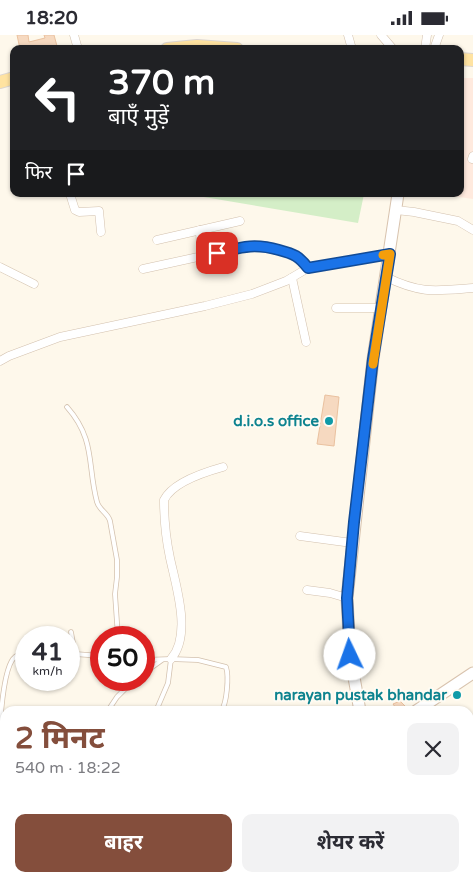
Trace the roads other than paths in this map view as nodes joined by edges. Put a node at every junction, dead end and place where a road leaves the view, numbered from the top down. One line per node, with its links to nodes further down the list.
1 (381, 35): 2 (street)
2 (389, 45)
3 (71, 197): 9 (street)
4 (398, 197): 5 (main road)
5 (396, 210): 8 (street); 11 (main road)
6 (240, 221): 7 (street)
7 (200, 230): 10 (street); 12 (street)
8 (473, 230)
9 (101, 232)
10 (157, 240)
11 (390, 254): 14 (street); 16 (main road)
12 (201, 256): 14 (street); 15 (street)
13 (0, 267): 18 (street)
14 (308, 268): 17 (street)
15 (143, 269)
16 (386, 277): 19 (street); 21 (main road)
17 (292, 278): 22 (street); 23 (street)
18 (34, 284)
19 (473, 288)
20 (336, 308): 21 (street)
21 (381, 308): 27 (main road)
22 (306, 343)
23 (0, 361)
24 (68, 407): 30 (lane)
25 (223, 467): 32 (street)
26 (300, 536): 27 (street)
27 (352, 543): 29 (main road)
28 (307, 590): 29 (street)
29 (347, 598): 42 (main road)
30 (117, 626)
31 (15, 657): 38 (lane)
32 (171, 659): 34 (lane); 40 (lane); 41 (lane)
33 (155, 660): 34 (lane)
34 (162, 660): 35 (lane)
35 (155, 665)
36 (473, 673): 43 (main road)
37 (123, 691): 39 (lane)
38 (2, 706)
39 (112, 706)
40 (158, 706)
41 (224, 706)
42 (359, 706)
43 (424, 706)

